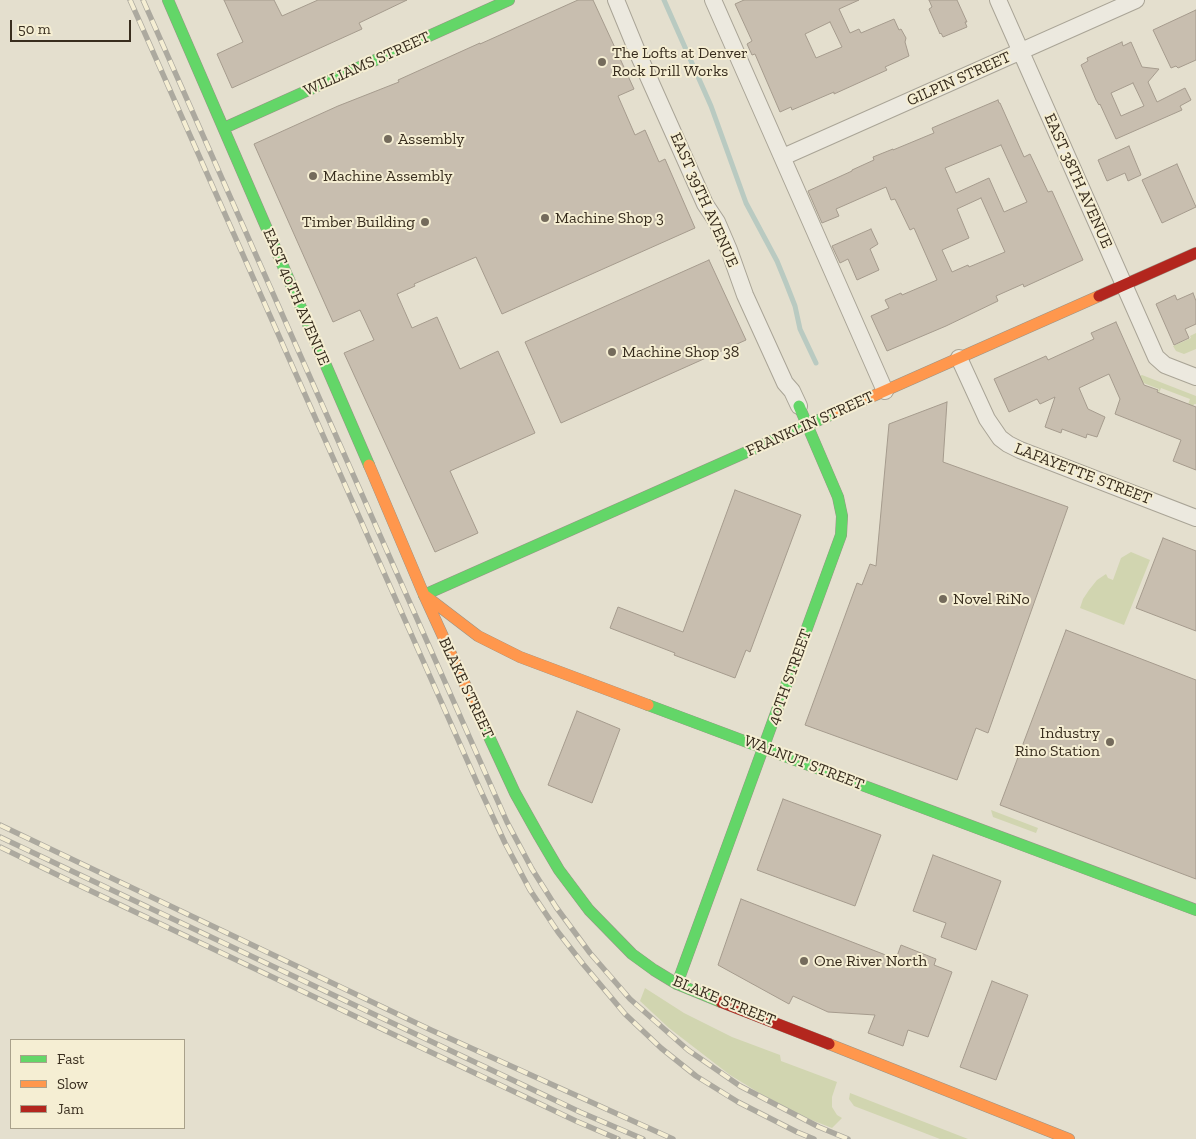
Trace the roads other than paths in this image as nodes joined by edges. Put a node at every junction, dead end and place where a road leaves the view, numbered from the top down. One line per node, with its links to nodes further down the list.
1 (168, 0): 8 (street, EAST 40TH AVENUE)
2 (510, 0): 8 (street, WILLIAMS STREET)
3 (616, 0): 15 (street, EAST 39TH AVENUE)
4 (713, 0): 9 (street)
5 (998, 0): 7 (street, EAST 38TH AVENUE)
6 (1136, 0): 7 (street, GILPIN STREET)
7 (1021, 51): 9 (street, GILPIN STREET); 11 (street, EAST 38TH AVENUE)
8 (224, 128): 18 (street, EAST 40TH AVENUE)
9 (783, 158): 14 (street)
10 (1196, 253): 11 (street, FRANKLIN STREET)
11 (1124, 285): 12 (street, FRANKLIN STREET); 13 (street, EAST 38TH AVENUE)
12 (959, 358): 14 (street, FRANKLIN STREET); 17 (street, LAFAYETTE STREET)
13 (1196, 377)
14 (885, 391): 16 (street, FRANKLIN STREET)
15 (798, 406): 16 (street, EAST 39TH AVENUE)
16 (807, 426): 18 (street, FRANKLIN STREET); 19 (street, 40TH STREET)
17 (1196, 518)
18 (424, 595): 19 (street, WALNUT STREET); 21 (street, BLAKE STREET)
19 (764, 748): 20 (street, WALNUT STREET); 21 (street, 40TH STREET)
20 (1196, 910)
21 (677, 984): 22 (street, BLAKE STREET)
22 (1069, 1139)

